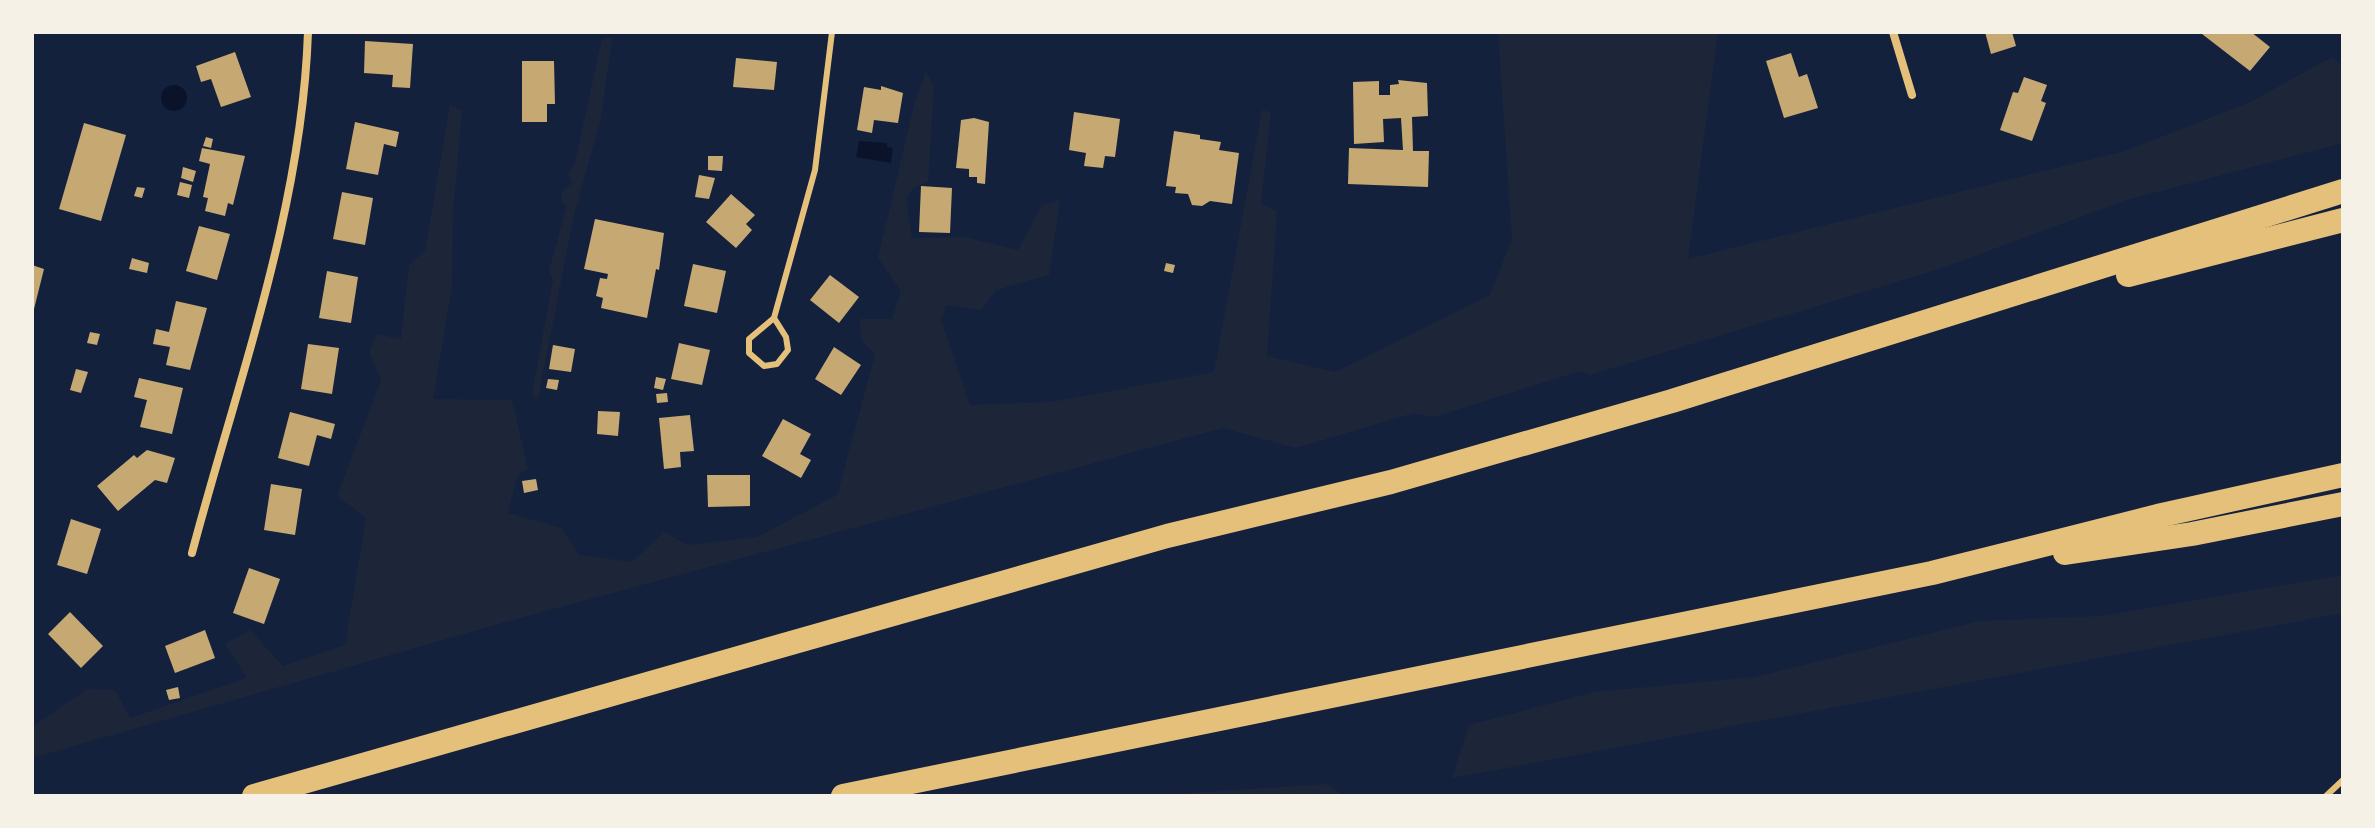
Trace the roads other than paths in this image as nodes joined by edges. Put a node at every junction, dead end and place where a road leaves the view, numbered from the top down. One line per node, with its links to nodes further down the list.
1 (308, 32): 11 (street)
2 (832, 32): 7 (lane)
3 (1893, 32): 4 (street)
4 (1912, 95)
5 (2343, 191): 8 (highway)
6 (2343, 220): 8 (highway)
7 (774, 318): 7 (lane)
8 (1882, 337): 14 (highway)
9 (2343, 475): 12 (highway)
10 (2343, 504): 12 (highway)
11 (192, 553)
12 (1932, 573): 15 (highway)
13 (2343, 780): 16 (lane)
14 (254, 796)
15 (843, 796)
16 (2326, 796)

